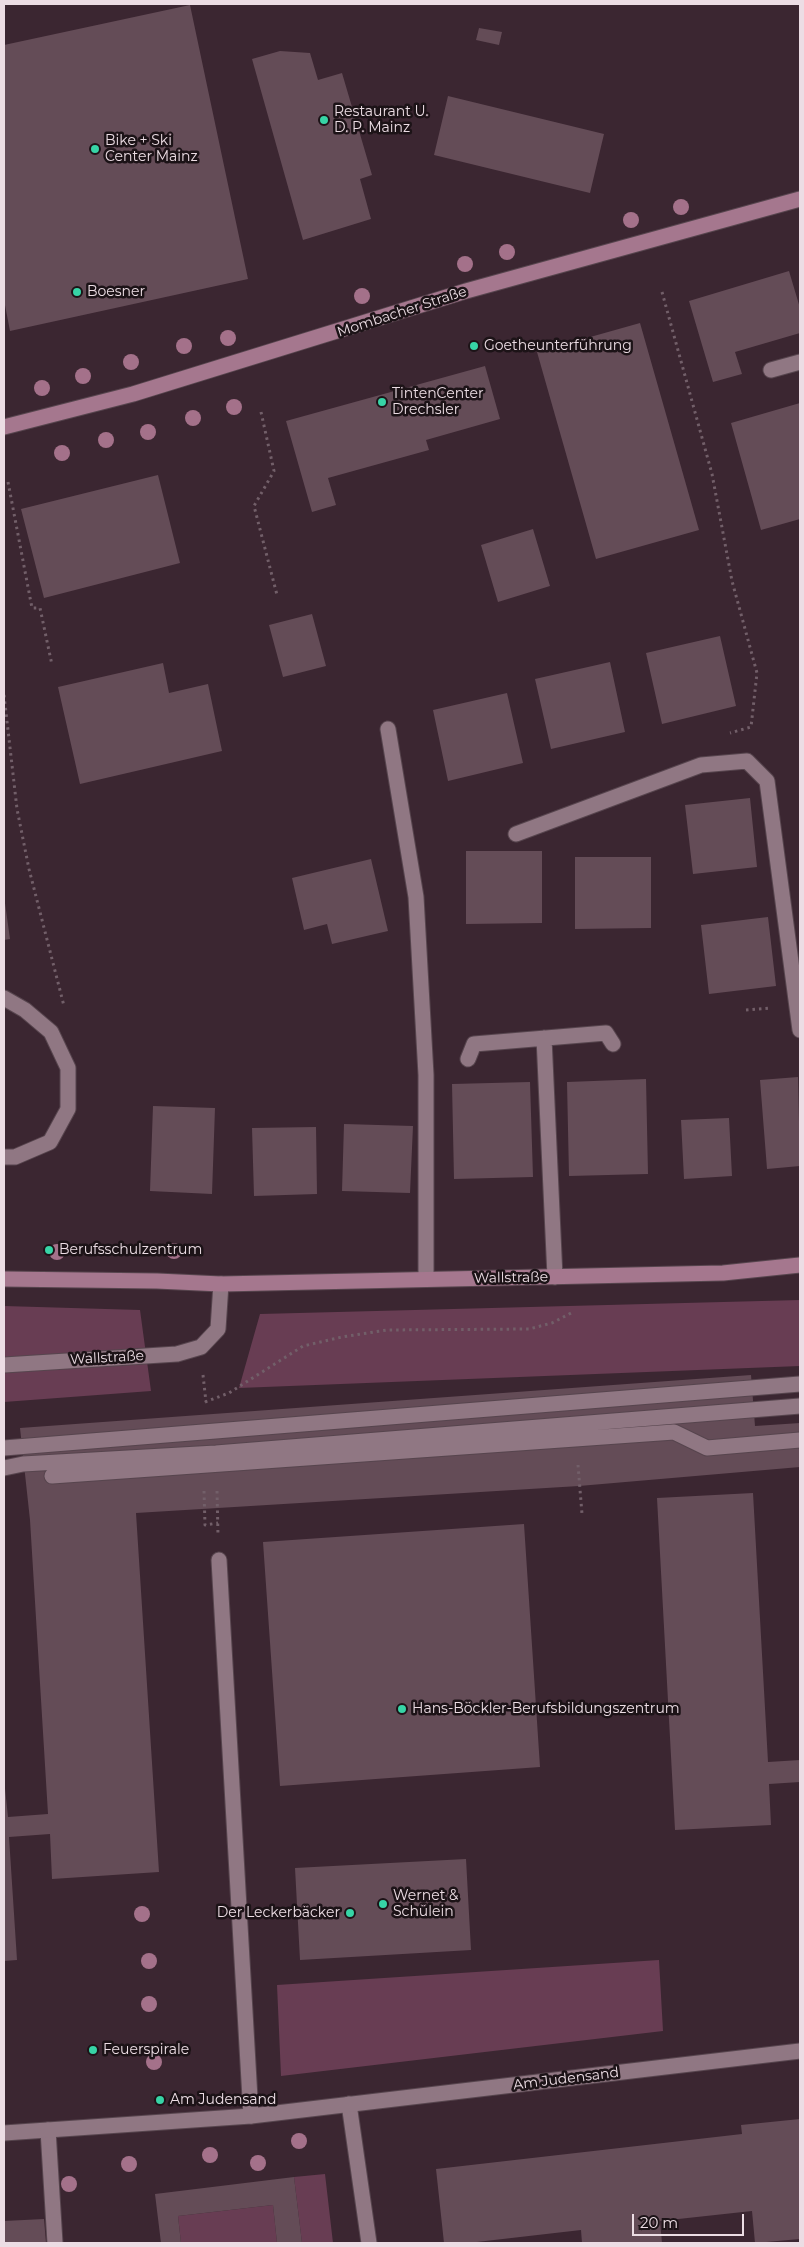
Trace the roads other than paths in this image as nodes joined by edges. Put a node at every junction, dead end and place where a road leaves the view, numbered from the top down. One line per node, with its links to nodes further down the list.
1 (800, 199): 4 (main road, Mombacher Straße)
2 (800, 362): 3 (street)
3 (771, 370)
4 (4, 426)
5 (388, 729): 16 (street)
6 (516, 834): 8 (street)
7 (4, 998): 12 (street)
8 (800, 1030)
9 (544, 1038): 10 (street); 11 (street); 14 (street)
10 (613, 1044)
11 (468, 1059)
12 (4, 1157)
13 (800, 1265): 14 (main road, Wallstraße)
14 (555, 1277): 16 (main road, Wallstraße)
15 (4, 1279): 17 (main road, Wallstraße)
16 (426, 1279): 17 (main road, Wallstraße)
17 (221, 1284): 18 (street, Wallstraße)
18 (4, 1365)
19 (800, 1384): 22 (street)
20 (800, 1406): 23 (street)
21 (800, 1440): 24 (street)
22 (4, 1448)
23 (4, 1468)
24 (52, 1476)
25 (219, 1560): 28 (street)
26 (800, 2051): 27 (street, Am Judensand)
27 (349, 2104): 28 (street, Am Judensand); 32 (street)
28 (251, 2116): 29 (street, Am Judensand)
29 (48, 2130): 30 (street, Am Judensand); 31 (street)
30 (4, 2133)
31 (55, 2243)
32 (370, 2243)

